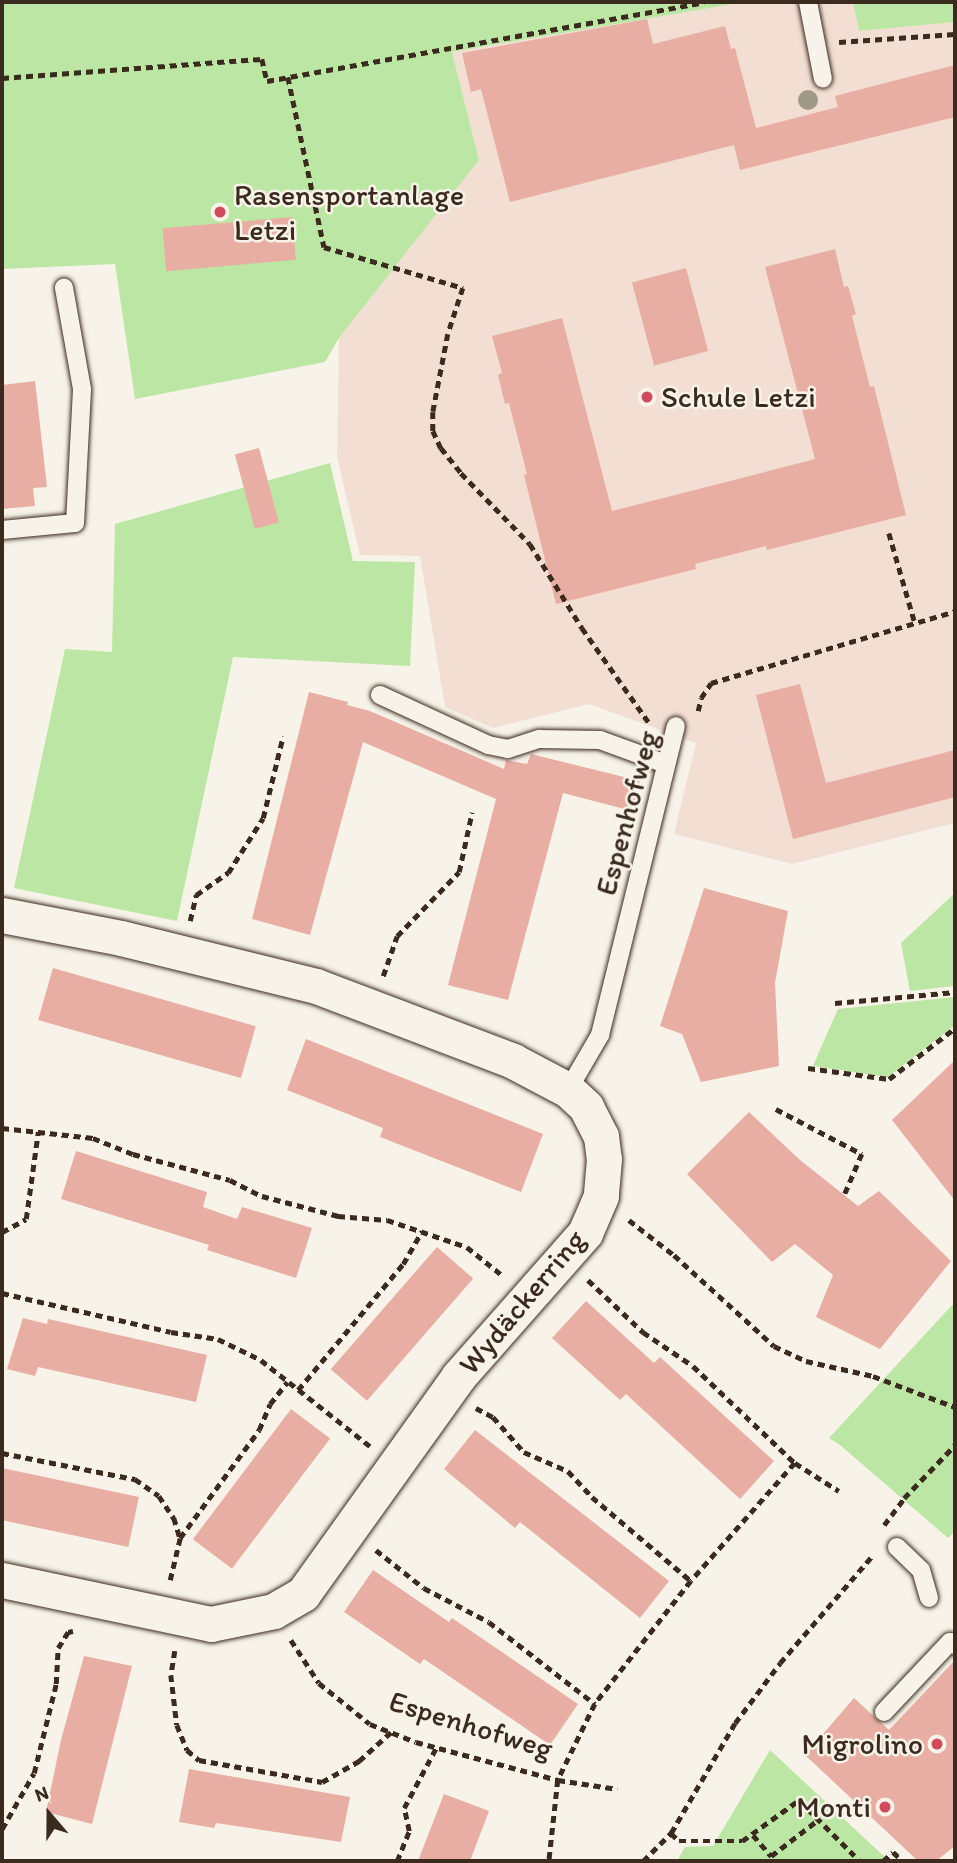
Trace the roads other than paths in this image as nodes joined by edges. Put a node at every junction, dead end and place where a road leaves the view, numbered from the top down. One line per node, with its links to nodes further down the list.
1 (808, 2): 2 (lane)
2 (822, 79)
3 (64, 288): 4 (lane)
4 (2, 530)
5 (380, 695): 7 (lane)
6 (673, 734): 7 (lane, Espenhofweg)
7 (666, 764): 9 (lane, Espenhofweg)
8 (2, 915): 9 (street, Wydäckerring)
9 (568, 1090): 11 (street, Wydäckerring)
10 (897, 1547): 12 (lane)
11 (2, 1580)
12 (929, 1598)
13 (955, 1645): 14 (lane)
14 (884, 1712)

